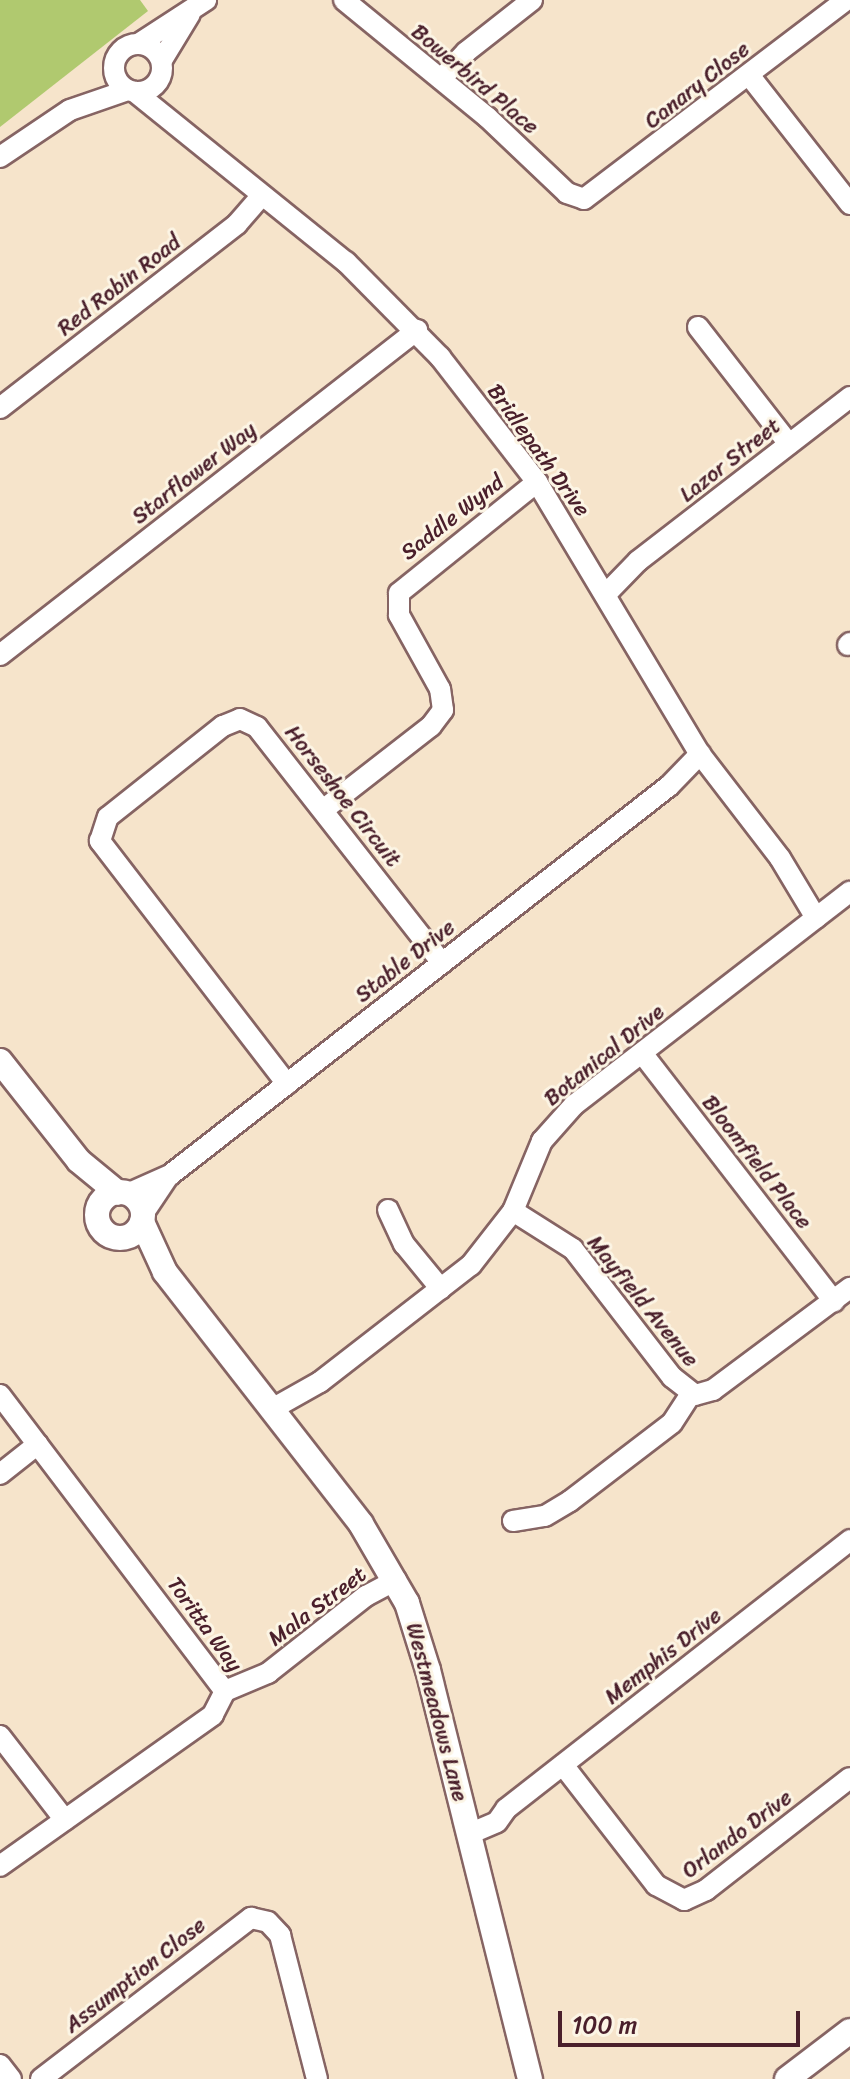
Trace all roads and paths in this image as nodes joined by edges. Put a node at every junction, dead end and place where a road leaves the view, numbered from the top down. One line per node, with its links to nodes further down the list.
1 (344, 0): 9 (street, Bowerbird Place)
2 (532, 0): 9 (street)
3 (846, 0): 8 (street, Canary Close)
4 (199, 5): 5 (street); 6 (street)
5 (140, 43): 6 (street); 7 (street)
6 (162, 65): 10 (street); 12 (street, Bridlepath Drive)
7 (114, 69): 10 (street); 11 (street)
8 (749, 75): 15 (street, Canary Close); 16 (street)
9 (441, 79): 15 (street, Bowerbird Place)
10 (132, 91): 11 (street); 12 (street, Bridlepath Drive)
11 (70, 110): 13 (street)
12 (189, 130): 14 (street, Bridlepath Drive)
13 (0, 157)
14 (262, 195): 18 (street, Bridlepath Drive); 20 (street, Red Robin Road)
15 (574, 198)
16 (850, 204)
17 (698, 327): 21 (street)
18 (417, 330): 22 (street, Bridlepath Drive); 24 (street, Starflower Way)
19 (850, 397): 21 (street, Lazor Street)
20 (0, 408)
21 (789, 444): 23 (street, Lazor Street)
22 (537, 482): 23 (street, Bridlepath Drive); 26 (street, Saddle Wynd)
23 (602, 588): 25 (street, Bridlepath Drive)
24 (0, 655)
25 (704, 760): 28 (street, Bridlepath Drive); 29 (street, Stable Drive)
26 (323, 810): 29 (street, Horseshoe Circuit); 32 (street, Horseshoe Circuit)
27 (850, 892): 28 (street, Botanical Drive)
28 (824, 913): 30 (street, Botanical Drive)
29 (442, 963): 32 (street, Stable Drive)
30 (642, 1053): 36 (street, Botanical Drive); 41 (street, Bloomfield Place)
31 (0, 1061): 34 (street)
32 (287, 1084): 33 (street, Stable Drive)
33 (170, 1175): 34 (street, Stable Drive); 37 (street, Stable Drive)
34 (114, 1198): 37 (street); 38 (street)
35 (388, 1210): 40 (street)
36 (513, 1211): 40 (street, Botanical Drive); 42 (street, Mayfield Avenue)
37 (142, 1218): 38 (street); 39 (street, Westmeadows Lane)
38 (120, 1238): 39 (street, Westmeadows Lane)
39 (165, 1272): 44 (street, Westmeadows Lane)
40 (441, 1289): 44 (street, Botanical Drive)
41 (842, 1294): 42 (street, Mayfield Avenue)
42 (691, 1394): 47 (street)
43 (0, 1395): 45 (street, Toritta Way)
44 (277, 1415): 49 (street, Westmeadows Lane)
45 (38, 1444): 46 (street); 50 (street, Toritta Way)
46 (0, 1474)
47 (513, 1521)
48 (850, 1540): 52 (street, Memphis Drive)
49 (396, 1580): 50 (street, Mala Street); 55 (street, Westmeadows Lane)
50 (225, 1691): 54 (street, Toritta Way)
51 (0, 1736): 54 (street)
52 (563, 1765): 53 (street, Orlando Drive); 55 (street, Memphis Drive)
53 (850, 1778)
54 (65, 1820): 56 (street, Toritta Way)
55 (467, 1826): 62 (street, Westmeadows Lane)
56 (0, 1866)
57 (850, 2031): 63 (street)
58 (0, 2065): 59 (street)
59 (11, 2079)
60 (41, 2079): 61 (street, Assumption Close)
61 (317, 2079)
62 (530, 2079)
63 (787, 2079)

